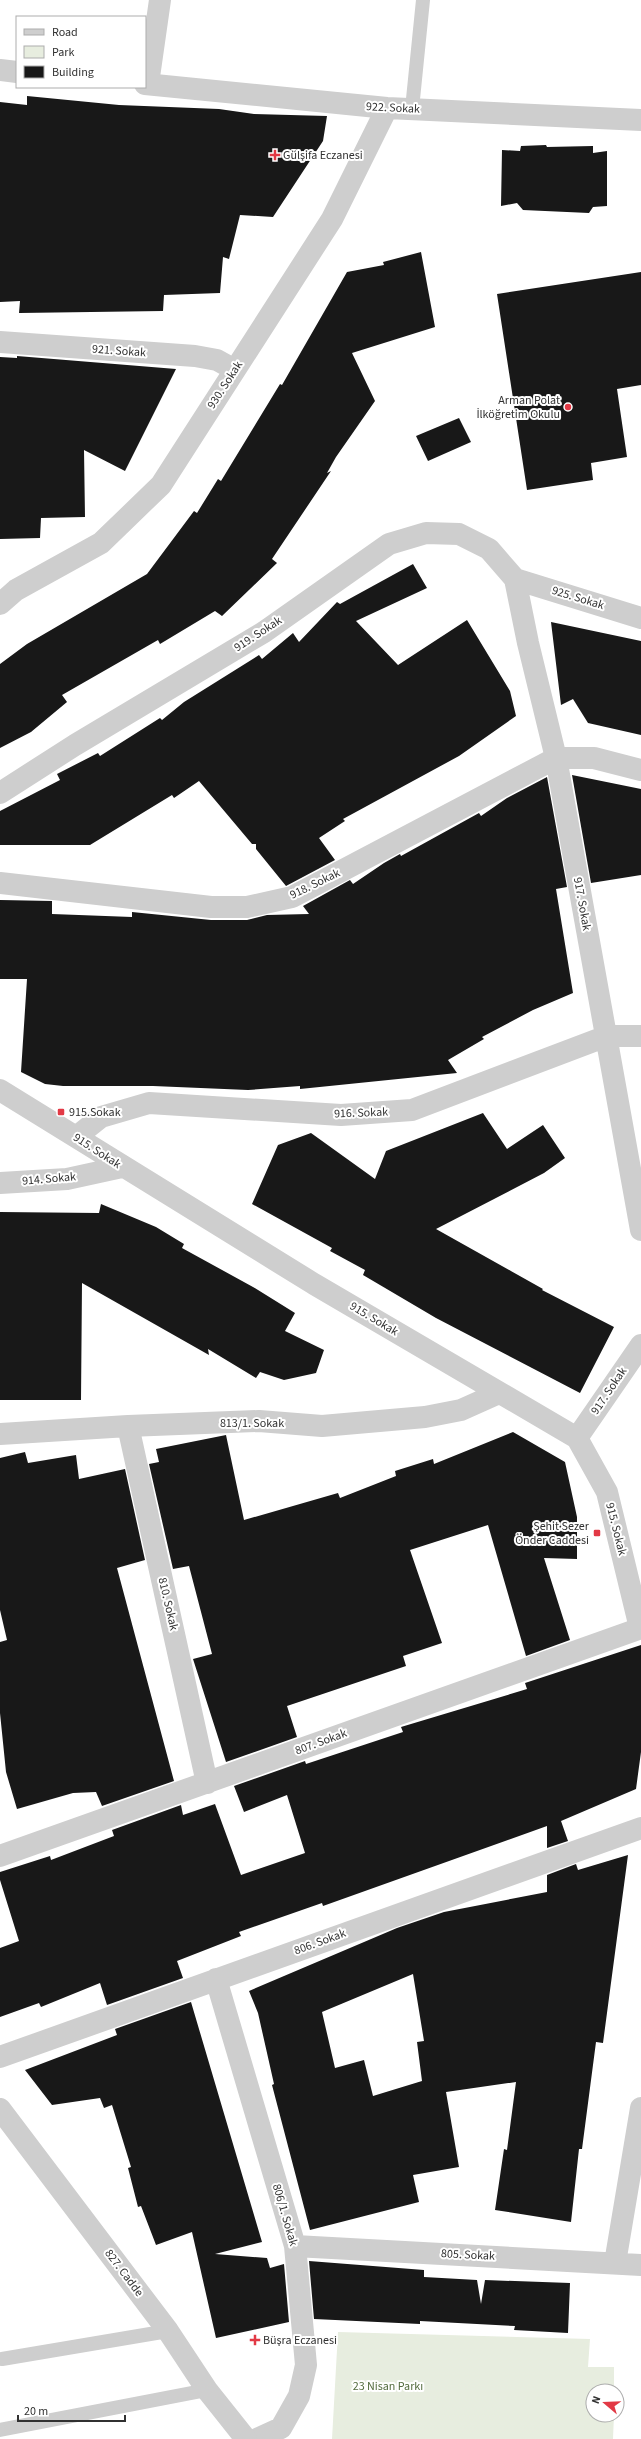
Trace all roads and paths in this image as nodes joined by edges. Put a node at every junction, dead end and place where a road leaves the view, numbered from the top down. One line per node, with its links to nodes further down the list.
1 (160, 0): 5 (street)
2 (423, 0): 7 (lane)
3 (0, 70): 4 (street)
4 (16, 72)
5 (147, 84): 6 (street, 922. Sokak)
6 (387, 108): 7 (street, 922. Sokak); 10 (street, 930. Sokak)
7 (412, 109): 8 (street, 922. Sokak)
8 (641, 120)
9 (0, 342): 10 (street, 921. Sokak)
10 (235, 370): 12 (street, 930. Sokak)
11 (515, 579): 13 (street, 925. Sokak); 14 (street, 917. Sokak); 16 (street, 919. Sokak)
12 (5, 594)
13 (641, 618)
14 (556, 758): 15 (street); 17 (street, 918. Sokak); 18 (street, 917. Sokak)
15 (641, 770)
16 (0, 793)
17 (0, 883)
18 (607, 1036): 19 (street, 916. Sokak); 21 (street, 916. Sokak); 24 (street, 917. Sokak)
19 (641, 1036)
20 (0, 1090): 21 (street, 915. Sokak)
21 (76, 1137): 22 (street, 915. Sokak)
22 (122, 1167): 23 (street, 914. Sokak); 26 (street, 915. Sokak)
23 (0, 1183)
24 (641, 1230)
25 (641, 1345): 29 (street, 917. Sokak)
26 (499, 1393): 27 (street, 813/1. Sokak); 29 (street, 915. Sokak)
27 (128, 1426): 28 (street, 813/1. Sokak); 31 (street, 810. Sokak)
28 (0, 1434)
29 (578, 1438): 30 (street, 915. Sokak)
30 (641, 1628): 31 (street, 807. Sokak)
31 (208, 1783): 33 (street, 807. Sokak)
32 (641, 1828): 34 (street, 806. Sokak)
33 (0, 1855)
34 (216, 1979): 35 (street, 806. Sokak); 38 (street, 806/1. Sokak)
35 (0, 2058)
36 (641, 2108): 39 (street)
37 (0, 2109): 41 (street, 827. Cadde)
38 (295, 2246): 39 (street, 805. Sokak); 46 (street, 806/1. Sokak)
39 (615, 2263): 40 (street, 805. Sokak)
40 (641, 2266)
41 (168, 2331): 42 (lane); 43 (street, 827. Cadde)
42 (2, 2359)
43 (207, 2390): 44 (lane); 45 (street, 827. Cadde)
44 (0, 2430)
45 (246, 2439)
46 (257, 2439)

